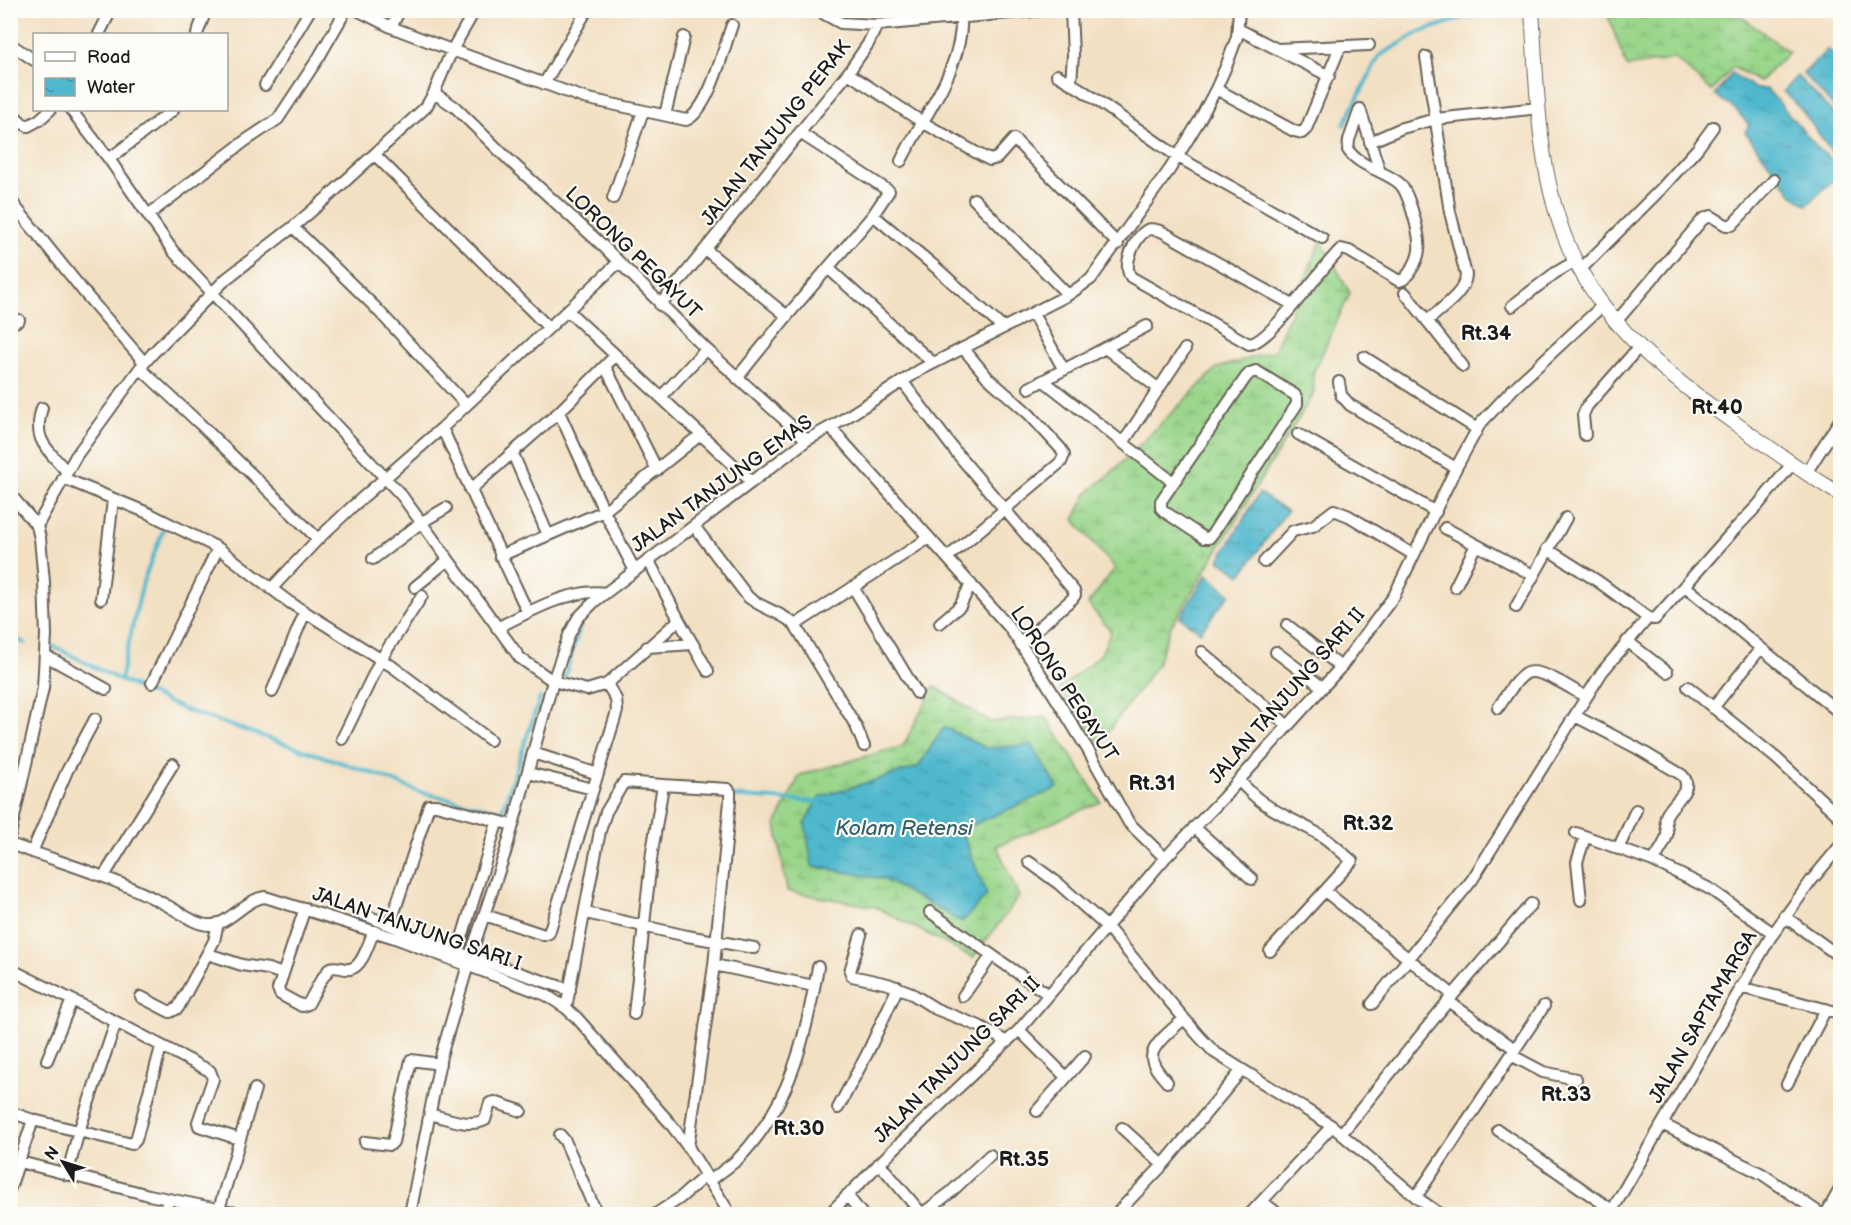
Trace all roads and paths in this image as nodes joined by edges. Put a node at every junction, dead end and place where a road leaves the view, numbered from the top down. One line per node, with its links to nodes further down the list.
1 (14, 10): 17 (street)
2 (111, 10): 22 (street)
3 (206, 10): 23 (street)
4 (310, 10): 37 (street)
5 (346, 10): 61 (street)
6 (357, 10): 16 (street)
7 (400, 10): 20 (street)
8 (475, 10): 29 (street)
9 (587, 10): 36 (street)
10 (817, 10): 19 (street)
11 (1045, 10): 15 (street)
12 (1071, 10): 35 (street)
13 (1239, 10): 21 (street, JALAN TANJUNG EMAS)
14 (1532, 13): 40 (street)
15 (962, 14): 19 (street); 48 (street)
16 (378, 15): 20 (street)
17 (10, 16)
18 (732, 25): 46 (street)
19 (878, 26): 32 (street, JALAN TANJUNG PERAK)
20 (391, 27): 29 (street)
21 (1238, 29): 28 (street); 38 (street, JALAN TANJUNG EMAS)
22 (100, 33)
23 (197, 33)
24 (684, 37): 46 (street)
25 (10, 44): 31 (street)
26 (1369, 45): 27 (street)
27 (1340, 47): 28 (street); 34 (street)
28 (1274, 49): 34 (street)
29 (452, 50): 36 (street); 39 (street)
30 (1426, 57): 47 (street)
31 (33, 59)
32 (848, 73): 48 (street); 50 (street, JALAN TANJUNG PERAK)
33 (1057, 75): 35 (street)
34 (1329, 76): 38 (street)
35 (1071, 83): 53 (street)
36 (544, 84): 45 (street)
37 (265, 85)
38 (1216, 89): 53 (street, JALAN TANJUNG EMAS)
39 (434, 93): 52 (street); 67 (street, LORONG PEGAYUT)
40 (1539, 108): 47 (street); 68 (street)
41 (10, 111): 42 (street)
42 (49, 111)
43 (72, 111): 54 (street)
44 (172, 111): 54 (street)
45 (643, 111): 46 (street); 58 (street)
46 (665, 115)
47 (1436, 119): 51 (street); 80 (street)
48 (921, 122): 55 (street); 65 (street)
49 (1713, 127): 68 (street)
50 (800, 133): 62 (street); 66 (street, JALAN TANJUNG PERAK)
51 (1370, 142): 56 (street); 56 (street)
52 (375, 155): 63 (street); 83 (street)
53 (1178, 157): 64 (street); 65 (street, JALAN TANJUNG EMAS)
54 (109, 159): 61 (street)
55 (901, 161)
56 (1380, 172): 74 (street)
57 (1774, 180): 81 (street)
58 (613, 198)
59 (974, 199): 72 (street)
60 (10, 200): 93 (street)
61 (148, 214): 70 (street)
62 (873, 215): 69 (street); 84 (street)
63 (293, 227): 70 (street); 104 (street)
64 (1322, 238)
65 (1118, 244): 72 (street, JALAN TANJUNG EMAS)
66 (706, 250): 73 (street, JALAN TANJUNG PERAK); 79 (street)
67 (618, 263): 73 (street, LORONG PEGAYUT); 77 (street)
68 (1577, 266): 75 (street); 76 (street)
69 (828, 268): 79 (street); 92 (street)
70 (210, 292): 93 (street); 122 (street)
71 (1404, 293): 80 (street)
72 (1068, 296): 78 (street, JALAN TANJUNG EMAS)
73 (660, 305): 88 (street, LORONG PEGAYUT)
74 (1293, 305): 74 (street)
75 (1512, 306)
76 (1602, 306): 81 (street); 110 (street, JALAN TANJUNG SARI II)
77 (567, 310): 83 (street); 90 (street)
78 (1033, 314): 84 (street, JALAN TANJUNG EMAS); 96 (street)
79 (787, 316): 97 (street)
80 (1427, 321): 95 (street)
81 (1616, 323): 85 (street)
82 (1147, 326): 87 (street)
83 (548, 327): 104 (street)
84 (1003, 328): 86 (street, JALAN TANJUNG EMAS)
85 (1639, 347): 113 (street); 117 (street)
86 (963, 348): 92 (street, JALAN TANJUNG EMAS); 130 (street)
87 (1106, 348): 96 (street); 102 (street)
88 (706, 349): 97 (street, LORONG PEGAYUT); 103 (street)
89 (1185, 349): 102 (street)
90 (615, 356): 94 (street); 103 (street)
91 (1364, 357): 110 (street)
92 (933, 363): 98 (street, JALAN TANJUNG EMAS)
93 (142, 365): 121 (street); 141 (street)
94 (605, 366): 106 (street); 119 (street)
95 (1463, 366)
96 (1064, 370): 99 (street)
97 (737, 378): 114 (street, LORONG PEGAYUT)
98 (902, 381): 108 (street, JALAN TANJUNG EMAS); 130 (street)
99 (1044, 381): 101 (street); 115 (street)
100 (1339, 382): 118 (street)
101 (1029, 388)
102 (1159, 389): 115 (street)
103 (661, 398): 112 (street)
104 (466, 405): 109 (street)
105 (42, 408): 121 (street)
106 (558, 412): 116 (street); 131 (street)
107 (1840, 420): 120 (street)
108 (830, 427): 114 (street, JALAN TANJUNG EMAS); 140 (street, LORONG PEGAYUT)
109 (442, 428): 122 (street); 125 (street)
110 (1477, 429): 118 (street, JALAN TANJUNG SARI II)
111 (1298, 434): 133 (street)
112 (700, 435): 119 (street); 123 (street)
113 (1585, 435)
114 (807, 440): 123 (street, JALAN TANJUNG EMAS)
115 (1123, 443): 124 (street)
116 (513, 454): 125 (street); 139 (street)
117 (1792, 464): 120 (street); 156 (street)
118 (1456, 468): 133 (street, JALAN TANJUNG SARI II)
119 (657, 470): 131 (street)
120 (1806, 473): 126 (street)
121 (65, 475): 128 (street); 136 (street)
122 (385, 477): 135 (street); 141 (street)
123 (752, 482): 137 (street, JALAN TANJUNG EMAS)
124 (1173, 482): 124 (street)
125 (470, 490): 146 (street)
126 (1840, 494)
127 (14, 497): 132 (street); 136 (street)
128 (113, 500): 143 (street); 162 (street)
129 (446, 508): 135 (street)
130 (1006, 510): 147 (street); 173 (street)
131 (604, 511): 139 (street); 152 (street)
132 (10, 512)
133 (1436, 512): 145 (street, JALAN TANJUNG SARI II)
134 (1566, 518): 144 (street)
135 (422, 522): 148 (street); 149 (street)
136 (37, 526): 179 (street)
137 (694, 526): 150 (street, JALAN TANJUNG EMAS); 169 (street)
138 (1445, 528): 142 (street)
139 (548, 535): 146 (street)
140 (929, 538): 147 (street, LORONG PEGAYUT); 157 (street)
141 (318, 539): 159 (street)
142 (1476, 545): 153 (street); 158 (street)
143 (218, 548): 159 (street); 185 (street)
144 (1547, 549): 153 (street); 166 (street)
145 (1414, 555): 151 (street); 181 (street, JALAN TANJUNG SARI II)
146 (500, 556): 165 (street)
147 (948, 557): 154 (street, LORONG PEGAYUT)
148 (373, 559)
149 (448, 560): 155 (street); 171 (street)
150 (649, 561): 152 (street, JALAN TANJUNG EMAS); 167 (street)
151 (1264, 562)
152 (635, 571): 160 (street, JALAN TANJUNG EMAS)
153 (1533, 575): 163 (street)
154 (971, 584): 168 (street); 173 (street, LORONG PEGAYUT)
155 (415, 586)
156 (1685, 586): 166 (street); 176 (street)
157 (853, 587): 169 (street); 191 (street)
158 (1455, 587)
159 (271, 589): 164 (street)
160 (606, 593): 165 (street); 184 (street, JALAN TANJUNG EMAS)
161 (422, 596): 180 (street)
162 (101, 599)
163 (1516, 607)
164 (305, 612): 180 (street); 190 (street)
165 (528, 613): 171 (street)
166 (1648, 618): 172 (street)
167 (679, 621): 174 (street); 175 (street)
168 (940, 623)
169 (795, 625): 201 (street)
170 (1287, 625): 181 (street)
171 (497, 628): 184 (street)
172 (1628, 641): 183 (street); 192 (street)
173 (1021, 643): 218 (street, LORONG PEGAYUT)
174 (693, 644): 175 (street); 182 (street)
175 (647, 647): 186 (street)
176 (1761, 648): 194 (street); 195 (street)
177 (1202, 652): 198 (street)
178 (1276, 652): 187 (street)
179 (46, 656): 189 (street); 207 (street)
180 (381, 659): 199 (street); 200 (street)
181 (1341, 667): 187 (street, JALAN TANJUNG SARI II)
182 (708, 671)
183 (1667, 672)
184 (553, 681): 186 (street); 202 (street, JALAN TANJUNG EMAS)
185 (152, 683)
186 (607, 684): 205 (street)
187 (1322, 687): 198 (street, JALAN TANJUNG SARI II)
188 (1688, 687): 194 (street)
189 (106, 688)
190 (272, 692)
191 (917, 693)
192 (1586, 697): 193 (street); 196 (street)
193 (1498, 708)
194 (1713, 708): 209 (street)
195 (1840, 713)
196 (1575, 716): 220 (street); 246 (street)
197 (95, 719): 217 (street)
198 (1287, 725): 204 (street, JALAN TANJUNG SARI II)
199 (342, 739)
200 (489, 740)
201 (864, 746)
202 (531, 763): 205 (street); 205 (street); 211 (street, JALAN TANJUNG EMAS)
203 (173, 764): 221 (street)
204 (1239, 780): 212 (street, JALAN TANJUNG SARI II); 223 (street)
205 (595, 781): 230 (street)
206 (662, 790): 229 (street); 234 (street); 239 (street)
207 (15, 799): 213 (street)
208 (1636, 810): 216 (street)
209 (1840, 817)
210 (497, 822): 211 (street); 233 (street); 244 (street)
211 (513, 825): 230 (street, JALAN TANJUNG EMAS)
212 (1194, 827): 218 (street, JALAN TANJUNG SARI II); 222 (street)
213 (10, 835)
214 (10, 844): 217 (street)
215 (1840, 846): 231 (street, JALAN SAPTAMARGA)
216 (1618, 849): 220 (street); 224 (street)
217 (32, 852): 221 (street)
218 (1165, 858): 235 (street, JALAN TANJUNG SARI II)
219 (1029, 861): 235 (street)
220 (1653, 861): 237 (street)
221 (104, 876): 232 (street)
222 (1252, 879)
223 (1325, 891): 241 (street); 246 (street)
224 (1581, 900)
225 (1531, 904): 259 (street)
226 (305, 908): 232 (street, JALAN TANJUNG SARI I); 236 (street, JALAN TANJUNG SARI I); 251 (street)
227 (930, 912): 243 (street)
228 (360, 913): 233 (street)
229 (586, 913): 234 (street); 255 (street)
230 (485, 915): 247 (street, JALAN TANJUNG EMAS)
231 (1784, 916): 237 (street, JALAN SAPTAMARGA); 245 (street)
232 (218, 923): 242 (street)
233 (390, 925): 244 (street)
234 (643, 925): 239 (street); 266 (street)
235 (1107, 927): 256 (street, JALAN TANJUNG SARI II); 267 (street)
236 (374, 931): 244 (street, JALAN TANJUNG SARI I); 251 (street)
237 (1773, 933): 254 (street, JALAN SAPTAMARGA)
238 (861, 935): 253 (street)
239 (716, 941): 240 (street); 248 (street)
240 (754, 948)
241 (1270, 951)
242 (207, 954): 251 (street); 258 (street)
243 (992, 955): 256 (street); 257 (street)
244 (456, 957): 247 (street, JALAN TANJUNG SARI I)
245 (1840, 957)
246 (1408, 959): 259 (street); 261 (street)
247 (469, 961): 255 (street); 263 (street, JALAN TANJUNG SARI I); 275 (street, JALAN TANJUNG EMAS)
248 (714, 965): 252 (street); 297 (street)
249 (818, 967): 252 (street)
250 (10, 969): 260 (street)
251 (283, 974)
252 (814, 986): 303 (street)
253 (898, 987): 270 (street); 282 (street)
254 (1740, 987): 264 (street); 288 (street, JALAN SAPTAMARGA)
255 (570, 990): 263 (street)
256 (1049, 995): 269 (street, JALAN TANJUNG SARI II)
257 (963, 996)
258 (141, 997)
259 (1450, 998): 272 (street); 293 (street)
260 (72, 1000): 268 (street); 274 (street)
261 (1372, 1004)
262 (1544, 1006): 272 (street)
263 (566, 1008): 297 (street, JALAN TANJUNG SARI I)
264 (1826, 1009): 265 (street); 280 (street)
265 (1840, 1013)
266 (634, 1014)
267 (1184, 1019): 276 (street); 279 (street)
268 (116, 1022): 271 (street); 292 (street)
269 (1018, 1030): 270 (street, JALAN TANJUNG SARI II); 277 (street)
270 (1007, 1042): 300 (street, JALAN TANJUNG SARI II)
271 (162, 1047): 292 (street); 295 (street)
272 (1513, 1052): 278 (street); 307 (street)
273 (1085, 1056): 277 (street)
274 (47, 1060)
275 (440, 1064): 286 (street, JALAN TANJUNG EMAS); 296 (street)
276 (1242, 1070): 289 (street); 301 (street)
277 (1066, 1077): 284 (street)
278 (1576, 1079)
279 (1167, 1083)
280 (1787, 1084)
281 (255, 1089): 295 (street)
282 (837, 1107)
283 (521, 1111): 286 (street)
284 (1037, 1111)
285 (10, 1112): 287 (street)
286 (430, 1114): 315 (street, JALAN TANJUNG EMAS)
287 (33, 1120): 292 (street); 299 (street)
288 (1662, 1124): 311 (street, JALAN SAPTAMARGA); 325 (street)
289 (1332, 1126): 293 (street); 309 (street)
290 (1122, 1128): 301 (street)
291 (1498, 1130): 311 (street)
292 (79, 1131): 302 (street)
293 (1341, 1134): 307 (street)
294 (560, 1135): 316 (street)
295 (240, 1139): 310 (street)
296 (365, 1142)
297 (688, 1147): 303 (street, JALAN TANJUNG SARI I)
298 (990, 1155): 312 (street)
299 (20, 1162): 302 (street); 304 (street)
300 (879, 1163): 306 (street, JALAN TANJUNG SARI II); 312 (street)
301 (1163, 1165): 321 (street)
302 (67, 1175): 308 (street)
303 (707, 1179): 317 (street); 318 (street, JALAN TANJUNG SARI I)
304 (10, 1188)
305 (1840, 1189): 326 (street)
306 (847, 1195): 319 (street, JALAN TANJUNG SARI II); 320 (street)
307 (1416, 1197): 324 (street)
308 (168, 1199): 310 (street); 313 (street)
309 (1263, 1202): 322 (street); 323 (street)
310 (219, 1209): 314 (street)
311 (1611, 1213)
312 (922, 1214)
313 (165, 1215)
314 (242, 1215)
315 (410, 1215)
316 (597, 1215)
317 (656, 1215)
318 (730, 1215)
319 (829, 1215)
320 (862, 1215)
321 (1116, 1215)
322 (1250, 1215)
323 (1278, 1215)
324 (1440, 1215)
325 (1821, 1215)
326 (1826, 1215)

